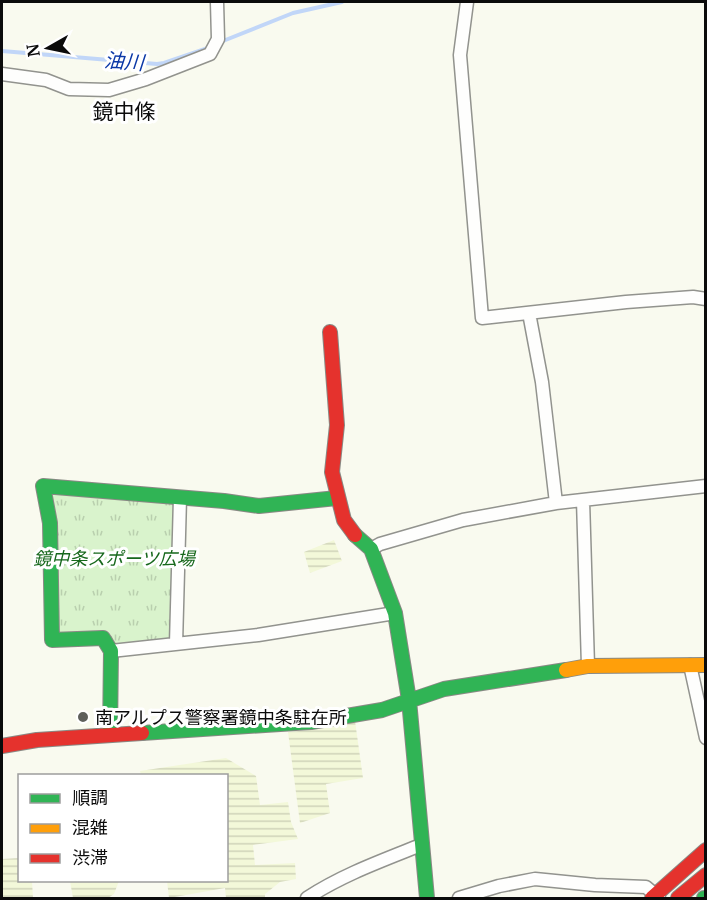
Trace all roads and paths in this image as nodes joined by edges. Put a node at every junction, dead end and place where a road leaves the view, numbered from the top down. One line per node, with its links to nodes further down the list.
1 (218, 2): 3 (street)
2 (467, 2): 5 (street)
3 (2, 74)
4 (705, 299): 5 (street)
5 (529, 313): 11 (street)
6 (330, 332): 9 (main road)
7 (705, 486): 10 (street)
8 (180, 498): 9 (main road); 14 (street); 15 (main road)
9 (337, 498): 12 (main road)
10 (583, 500): 11 (street); 18 (street)
11 (556, 503): 12 (street)
12 (371, 549): 13 (main road)
13 (395, 613): 14 (street); 19 (main road)
14 (176, 644): 15 (street)
15 (111, 651): 20 (main road)
16 (690, 664): 17 (main road); 18 (main road); 21 (street)
17 (705, 664)
18 (588, 666): 19 (main road)
19 (409, 700): 20 (main road); 23 (main road)
20 (110, 735): 22 (main road)
21 (705, 738)
22 (2, 746)
23 (421, 845): 27 (street); 28 (main road)
24 (705, 850): 26 (main road)
25 (705, 874): 30 (main road)
26 (656, 897): 29 (street)
27 (307, 898)
28 (427, 898)
29 (459, 898)
30 (678, 898)

